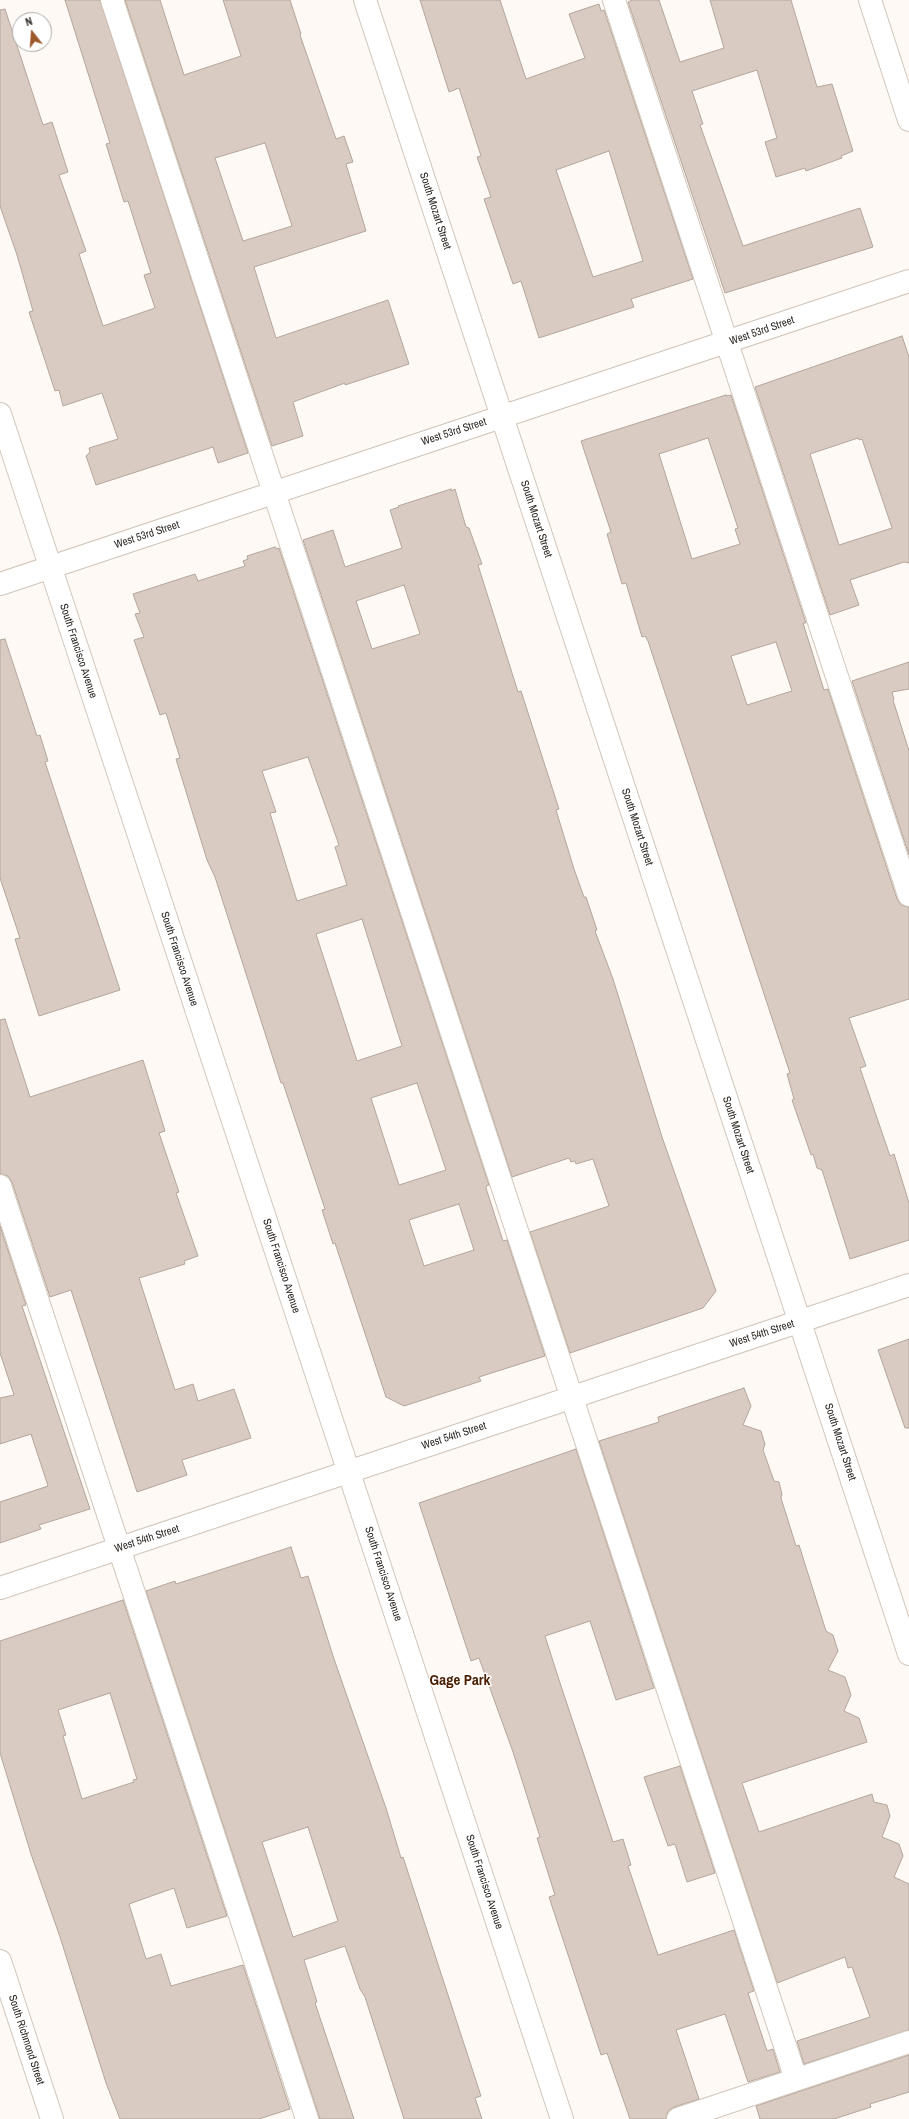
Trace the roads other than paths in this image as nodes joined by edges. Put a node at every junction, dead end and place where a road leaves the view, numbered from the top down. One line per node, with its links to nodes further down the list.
1 (112, 0): 10 (street)
2 (365, 0): 9 (street, South Mozart Street)
3 (614, 0): 7 (street)
4 (870, 0): 5 (street)
5 (909, 120)
6 (909, 281): 7 (street, West 53rd Street)
7 (726, 343): 9 (street, West 53rd Street); 13 (street)
8 (0, 414): 11 (street, South Francisco Avenue)
9 (502, 417): 10 (street, West 53rd Street); 16 (street, South Mozart Street)
10 (274, 492): 11 (street, West 53rd Street); 17 (street)
11 (50, 567): 12 (street, West 53rd Street); 18 (street, South Francisco Avenue)
12 (0, 584)
13 (909, 895)
14 (0, 1186): 19 (street)
15 (909, 1286): 16 (street, West 54th Street)
16 (800, 1322): 17 (street, West 54th Street); 21 (street, South Mozart Street)
17 (572, 1397): 18 (street, West 54th Street); 24 (street)
18 (349, 1472): 19 (street, West 54th Street); 27 (street, South Francisco Avenue)
19 (119, 1548): 20 (street, West 54th Street); 26 (street)
20 (0, 1588)
21 (909, 1654)
22 (0, 1961): 25 (street, South Richmond Street)
23 (909, 2042): 24 (street)
24 (796, 2079): 28 (street)
25 (52, 2119)
26 (307, 2119)
27 (562, 2119)
28 (678, 2119)

